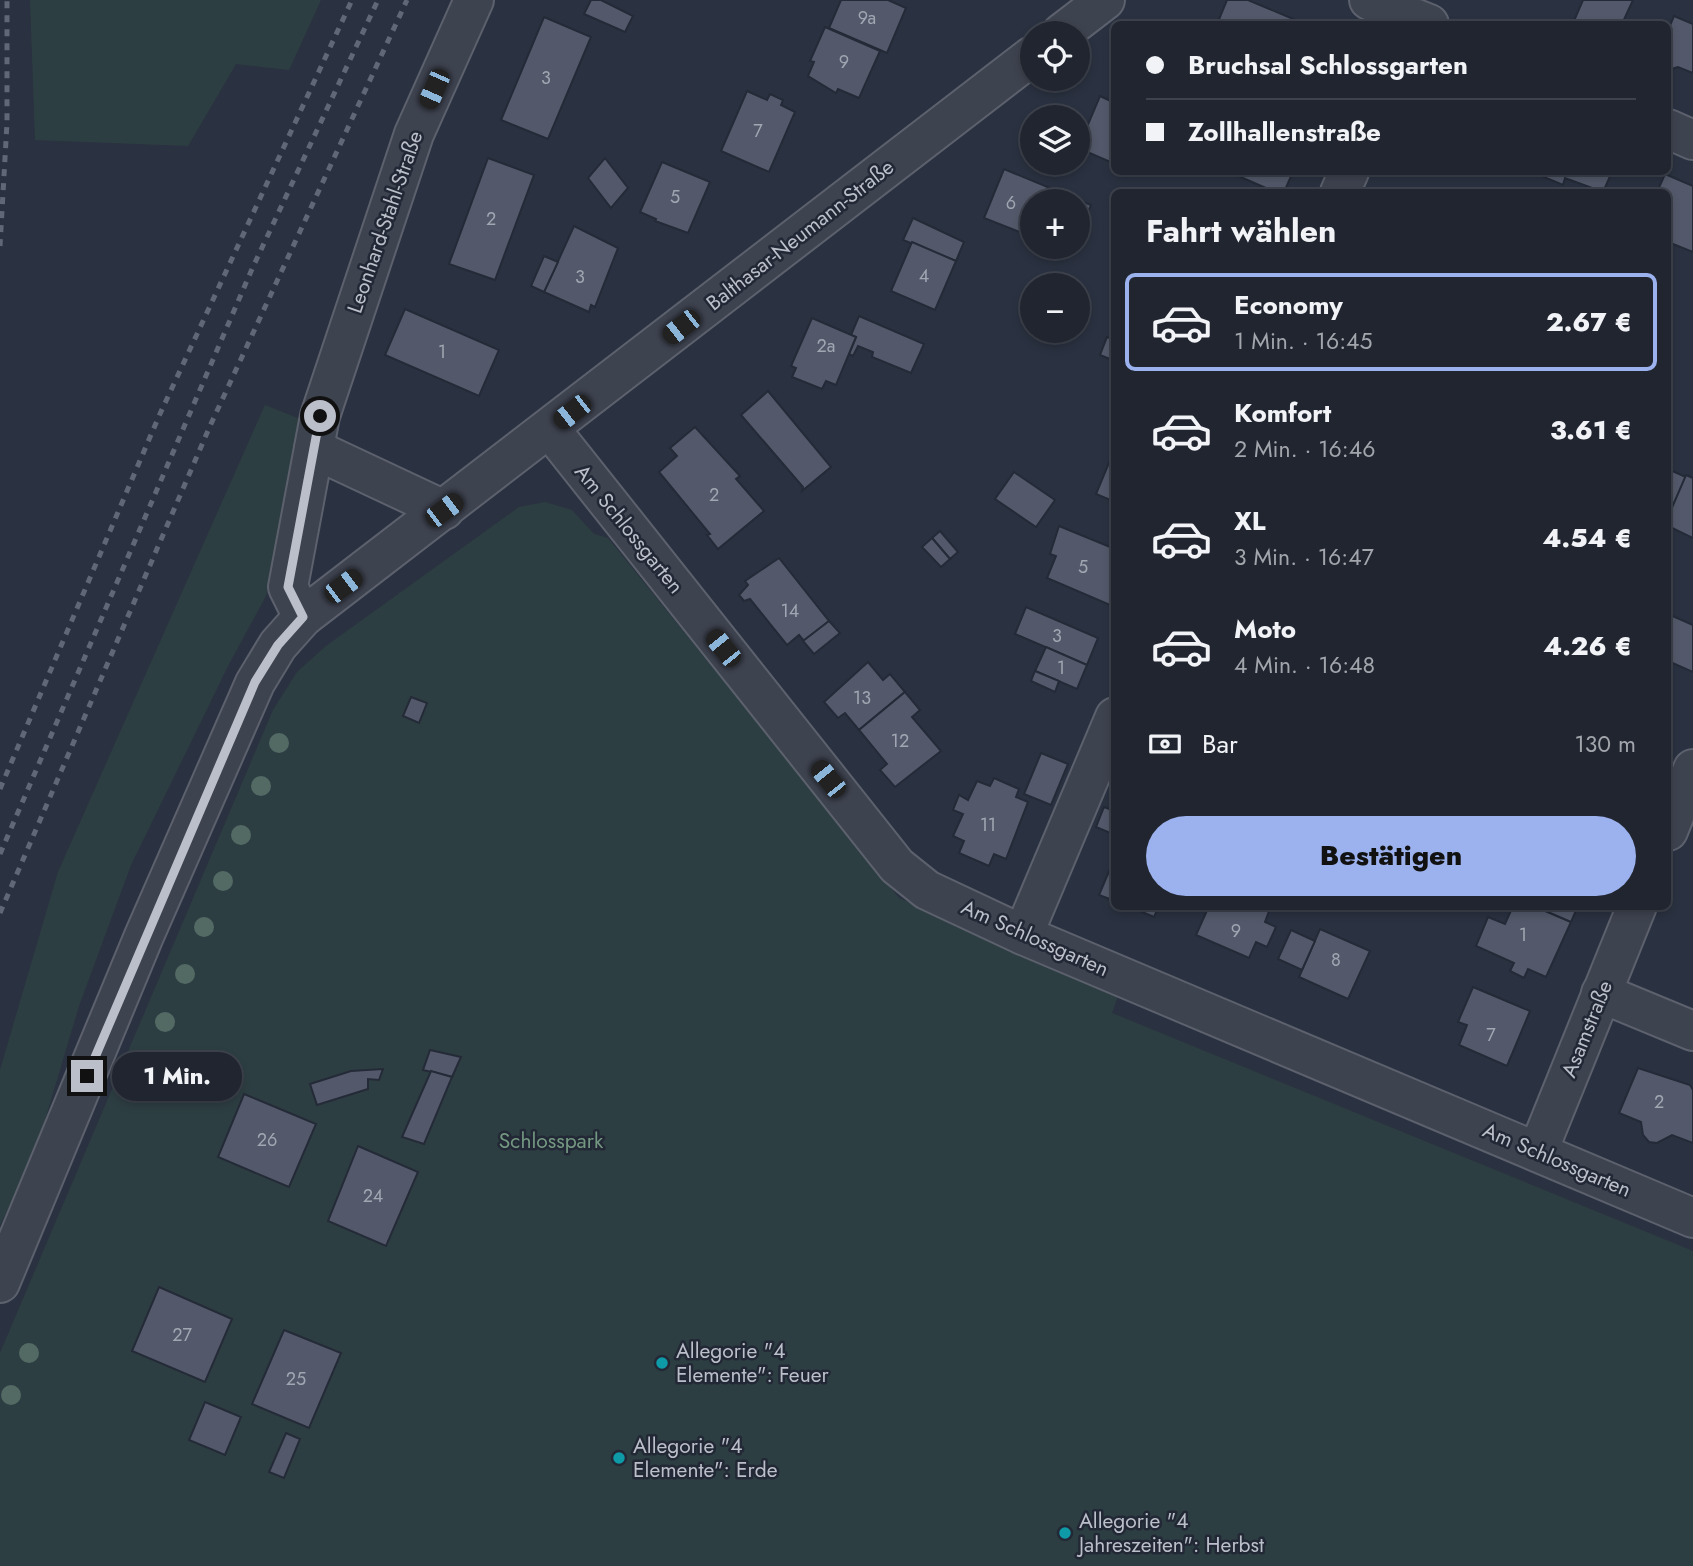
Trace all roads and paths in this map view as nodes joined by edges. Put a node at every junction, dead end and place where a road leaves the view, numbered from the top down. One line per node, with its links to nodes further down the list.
1 (474, 0): 10 (street, Leonhard-Stahl-Straße)
2 (1105, 0): 5 (street)
3 (1370, 0): 4 (street)
4 (1421, 17)
5 (1078, 21)
6 (1020, 65): 9 (street, Balthasar-Neumann-Straße)
7 (1671, 130): 8 (street)
8 (1693, 140)
9 (550, 429): 11 (street, Balthasar-Neumann-Straße); 17 (street, Am Schlossgarten)
10 (314, 449): 11 (street); 12 (street, Leonhard-Stahl-Straße)
11 (444, 510): 12 (street, Balthasar-Neumann-Straße)
12 (303, 617): 22 (street, Balthasar-Neumann-Straße)
13 (1111, 726): 17 (street)
14 (1693, 769): 15 (street)
15 (1671, 824)
16 (1635, 910): 18 (street, Asamstraße)
17 (1023, 935): 20 (street, Am Schlossgarten)
18 (1601, 993): 19 (street); 20 (street, Asamstraße)
19 (1693, 1031)
20 (1538, 1151): 21 (street, Am Schlossgarten)
21 (1693, 1218)
22 (0, 1283)

